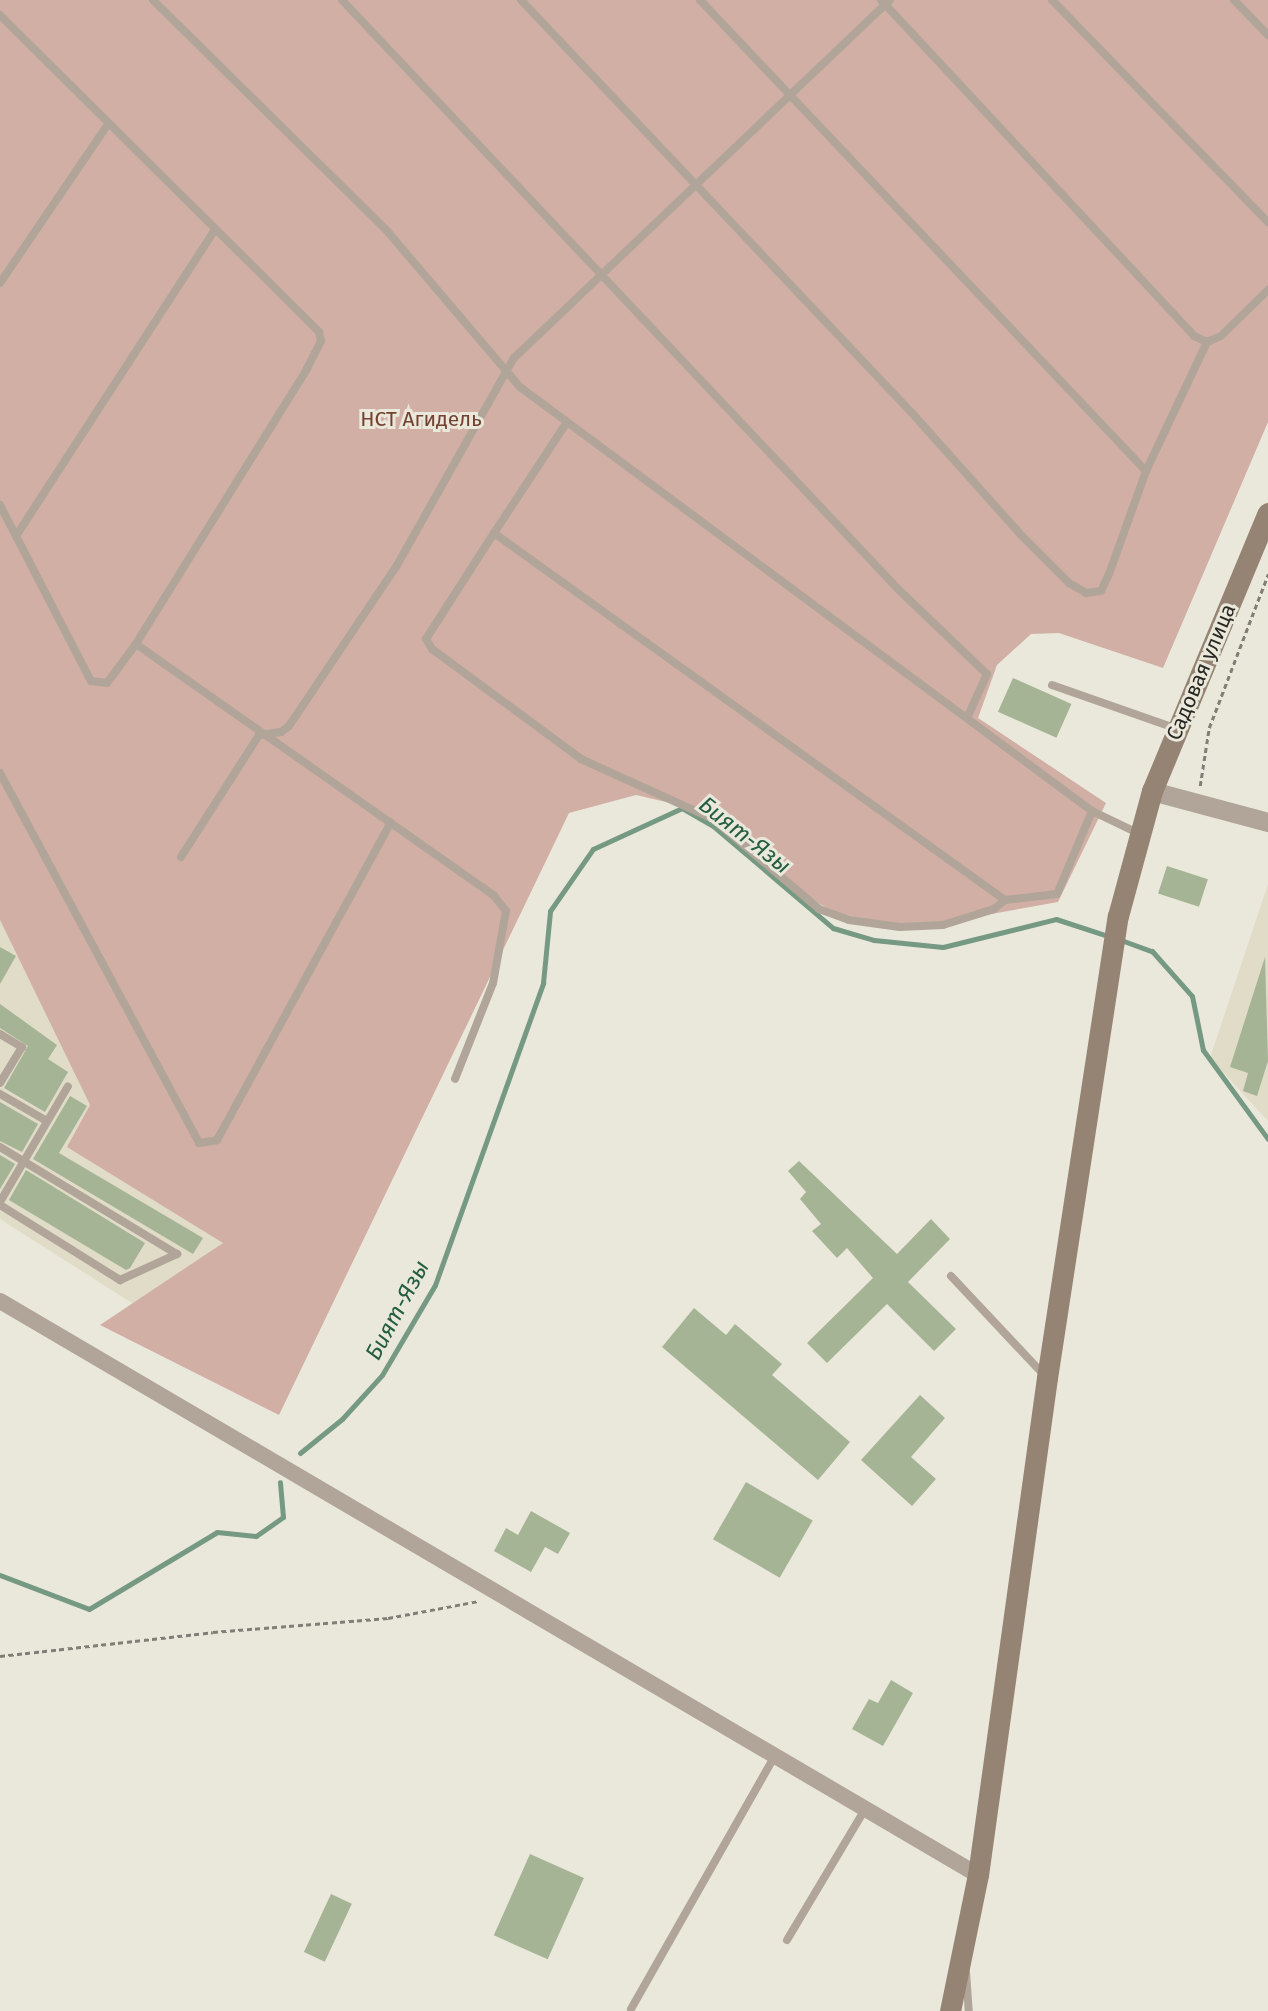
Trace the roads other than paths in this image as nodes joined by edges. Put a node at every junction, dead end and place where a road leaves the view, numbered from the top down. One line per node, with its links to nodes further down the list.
1 (153, 0): 19 (lane)
2 (342, 0): 15 (lane)
3 (521, 0): 12 (lane)
4 (699, 0): 10 (lane)
5 (1052, 0): 13 (lane)
6 (1234, 0): 9 (lane)
7 (885, 2): 10 (lane); 18 (lane)
8 (0, 17): 11 (lane)
9 (1268, 35)
10 (789, 96): 12 (lane); 21 (lane)
11 (108, 124): 14 (lane); 16 (lane)
12 (697, 183): 15 (lane); 21 (lane)
13 (1268, 222)
14 (215, 230): 25 (lane); 26 (lane)
15 (601, 274): 19 (lane); 28 (lane)
16 (0, 283)
17 (1268, 290): 18 (lane)
18 (1207, 342): 21 (lane)
19 (508, 369): 20 (lane); 30 (lane)
20 (567, 422): 24 (lane); 28 (lane)
21 (1146, 471)
22 (0, 505): 25 (lane)
23 (1268, 513): 29 (main road, Садовая улица)
24 (495, 533): 38 (lane); 38 (lane)
25 (16, 536): 26 (lane)
26 (135, 644): 30 (lane)
27 (1052, 685): 29 (lane)
28 (968, 716): 33 (lane)
29 (1178, 729): 32 (main road, Садовая улица)
30 (268, 734): 34 (lane); 37 (lane)
31 (0, 773): 34 (lane)
32 (1152, 791): 35 (street); 36 (main road, Садовая улица)
33 (1093, 811): 36 (lane); 38 (lane)
34 (391, 822): 40 (lane)
35 (1268, 822)
36 (1138, 833): 50 (main road, Садовая улица)
37 (181, 857)
38 (1005, 900)
39 (0, 1034): 41 (lane)
40 (455, 1079)
41 (0, 1083)
42 (68, 1086): 44 (lane)
43 (0, 1094): 44 (lane)
44 (47, 1121): 46 (lane)
45 (0, 1147): 46 (lane)
46 (23, 1161): 47 (lane); 47 (lane)
47 (0, 1203)
48 (951, 1276): 50 (lane)
49 (0, 1301): 51 (street)
50 (1047, 1378): 53 (main road, Садовая улица)
51 (775, 1756): 52 (street); 56 (lane)
52 (865, 1809): 53 (street); 54 (lane)
53 (978, 1875): 55 (main road, Садовая улица)
54 (787, 1940)
55 (965, 1951): 57 (main road, Садовая улица); 58 (lane)
56 (631, 2009)
57 (950, 2011)
58 (969, 2011)

